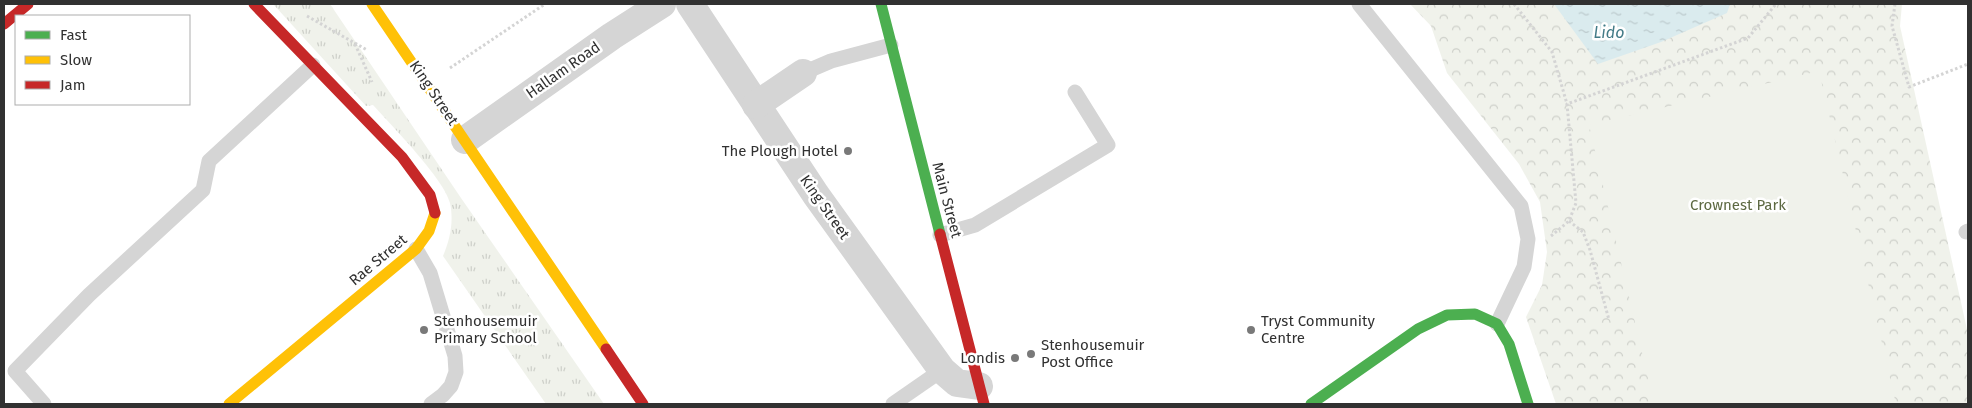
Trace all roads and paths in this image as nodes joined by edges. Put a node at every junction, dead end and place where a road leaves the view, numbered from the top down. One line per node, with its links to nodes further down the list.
1 (28, 4): 13 (street)
2 (254, 4): 17 (street, Rae Street)
3 (372, 4): 19 (street, King Street)
4 (545, 4): 19 (path)
5 (662, 4): 23 (street, Hallam Road)
6 (690, 4): 22 (street, King Street)
7 (881, 4): 14 (street, Main Street)
8 (1359, 4): 26 (lane)
9 (1514, 4): 21 (path)
10 (1776, 4): 21 (path)
11 (1895, 4): 16 (path)
12 (303, 14): 15 (path)
13 (4, 24)
14 (891, 45): 18 (lane); 25 (street, Main Street)
15 (371, 52)
16 (1968, 64)
17 (313, 65): 27 (street, Rae Street); 32 (lane)
18 (803, 74): 22 (street)
19 (427, 83): 23 (street, King Street)
20 (1075, 92): 25 (lane)
21 (1567, 104): 24 (path)
22 (756, 105): 30 (street, King Street)
23 (465, 140): 35 (street, King Street)
24 (1569, 221): 26 (path); 28 (path)
25 (940, 234): 31 (street, Main Street)
26 (1528, 239): 29 (lane)
27 (416, 250): 33 (street, Rae Street); 34 (lane)
28 (1608, 320)
29 (1497, 324): 37 (street); 38 (street)
30 (942, 370): 31 (street, King Street); 36 (lane)
31 (982, 395)
32 (44, 404)
33 (229, 404)
34 (431, 404)
35 (644, 404)
36 (892, 404)
37 (1311, 404)
38 (1528, 404)

